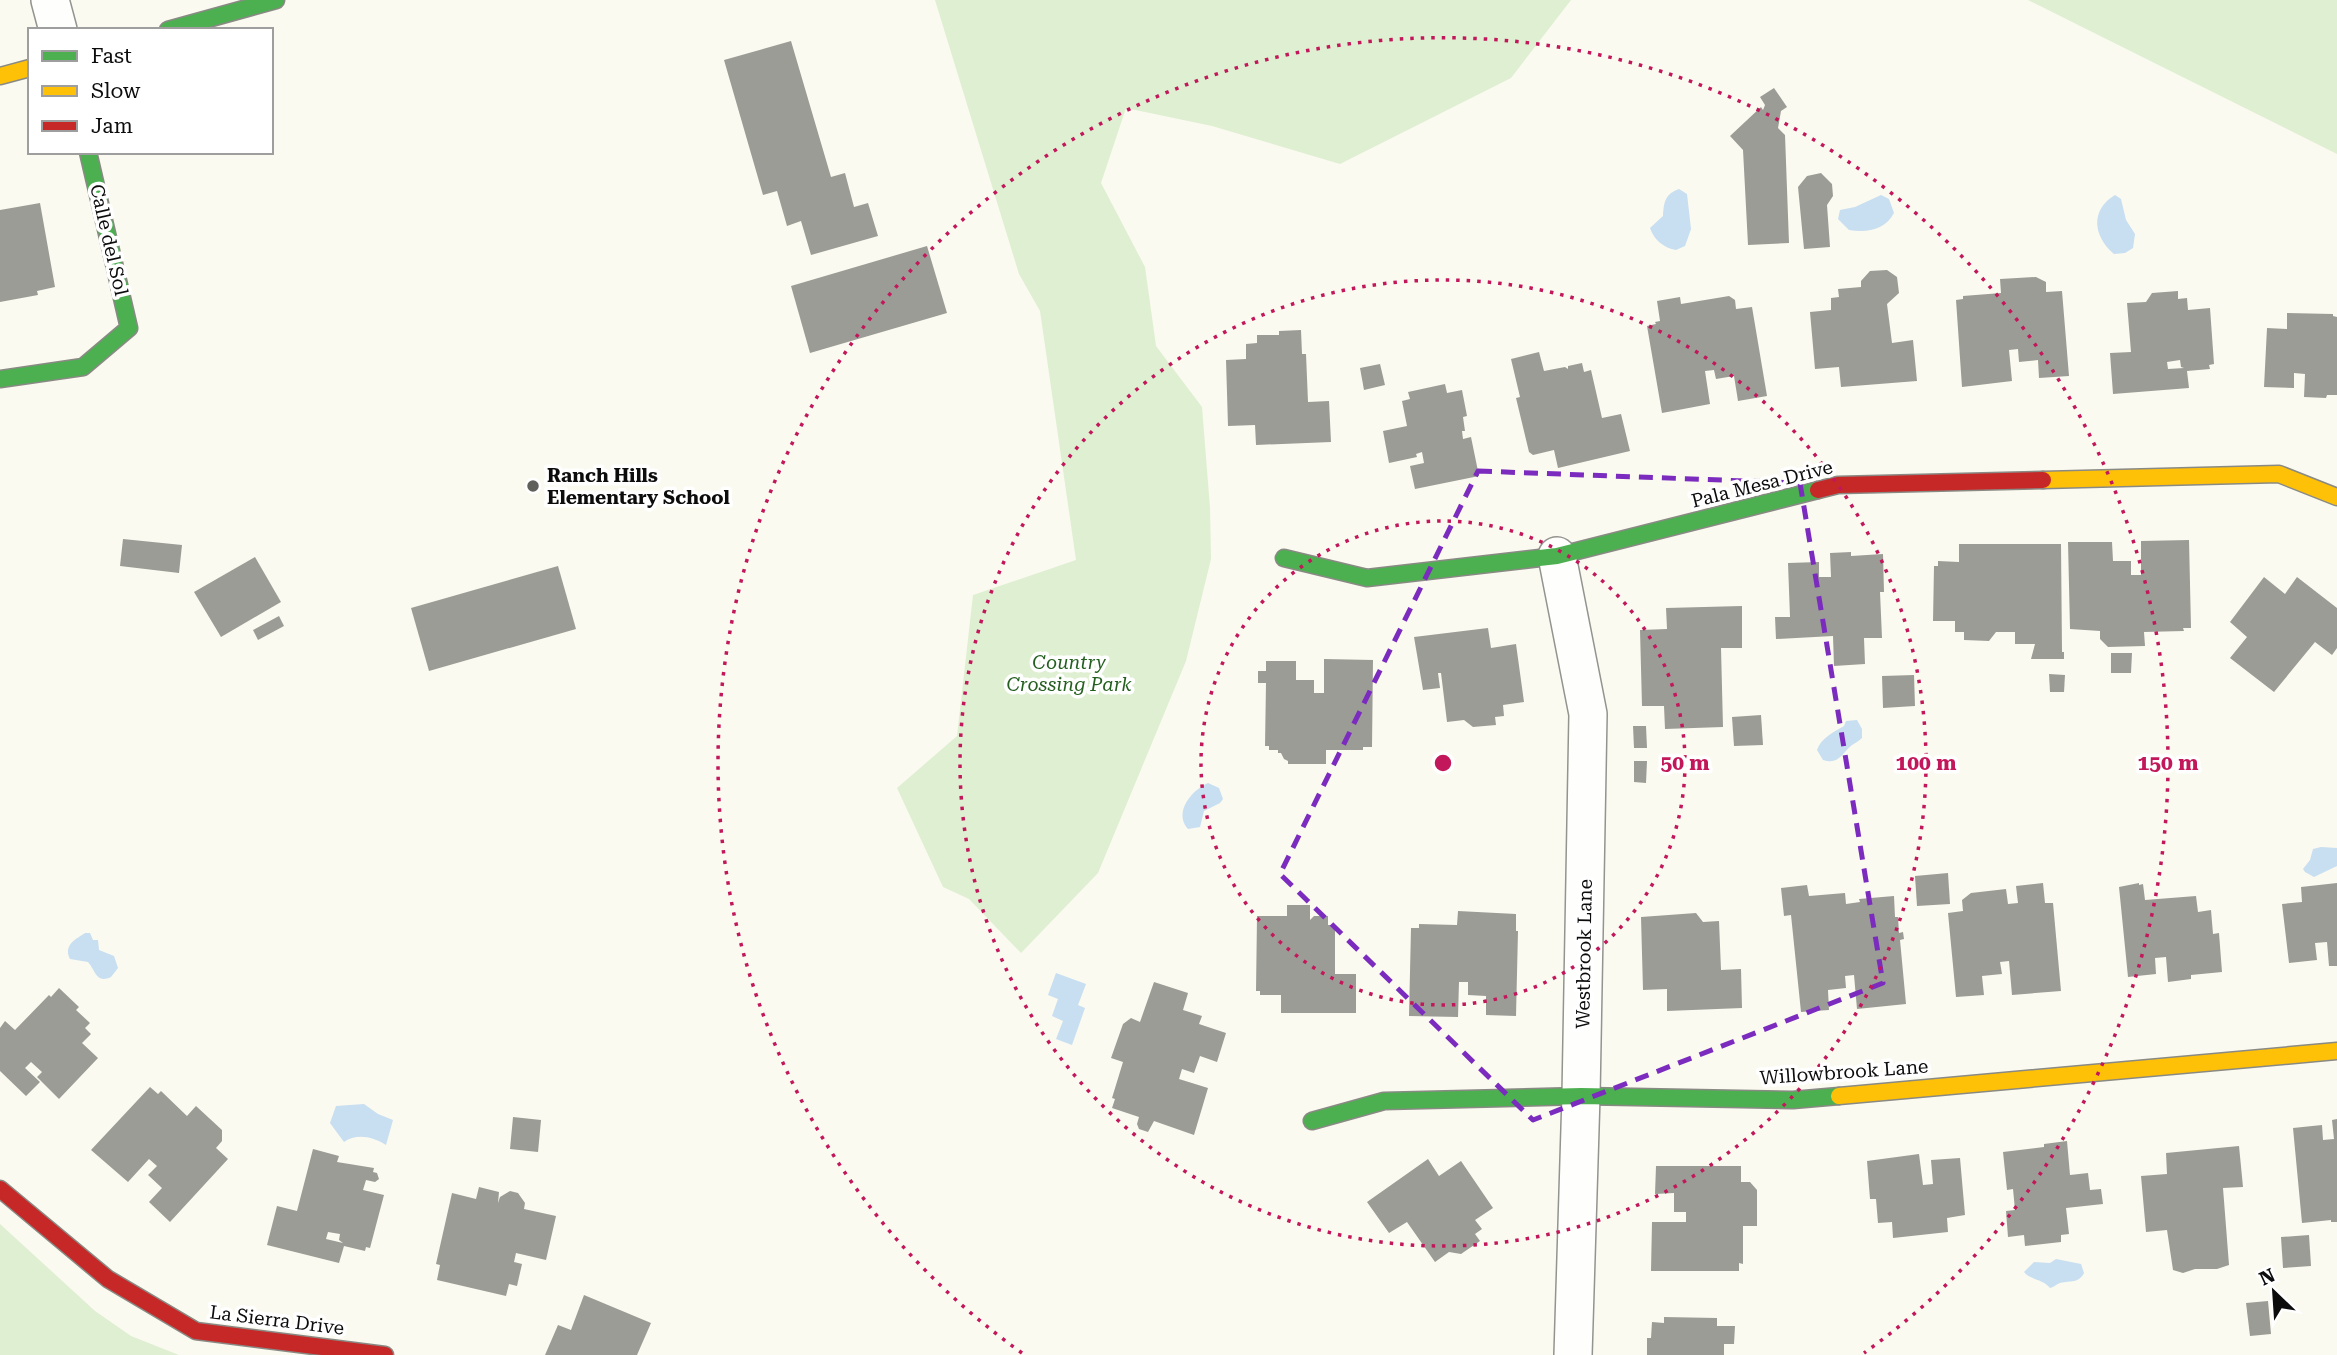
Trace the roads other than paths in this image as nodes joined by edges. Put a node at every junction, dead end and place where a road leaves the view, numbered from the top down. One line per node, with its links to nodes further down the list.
1 (50, 0): 3 (street)
2 (276, 0): 4 (street)
3 (57, 28)
4 (175, 28)
5 (28, 69): 6 (street)
6 (0, 76)
7 (88, 154): 8 (street, Calle del Sol)
8 (0, 379)
9 (2337, 496): 10 (street, Pala Mesa Drive)
10 (1557, 556): 11 (street, Pala Mesa Drive); 13 (street, Westbrook Lane)
11 (1284, 558)
12 (2337, 1051): 13 (street, Willowbrook Lane)
13 (1581, 1096): 14 (street, Willowbrook Lane); 17 (street, Westbrook Lane)
14 (1312, 1121)
15 (0, 1189): 16 (street, La Sierra Drive)
16 (385, 1355)
17 (1573, 1355)

